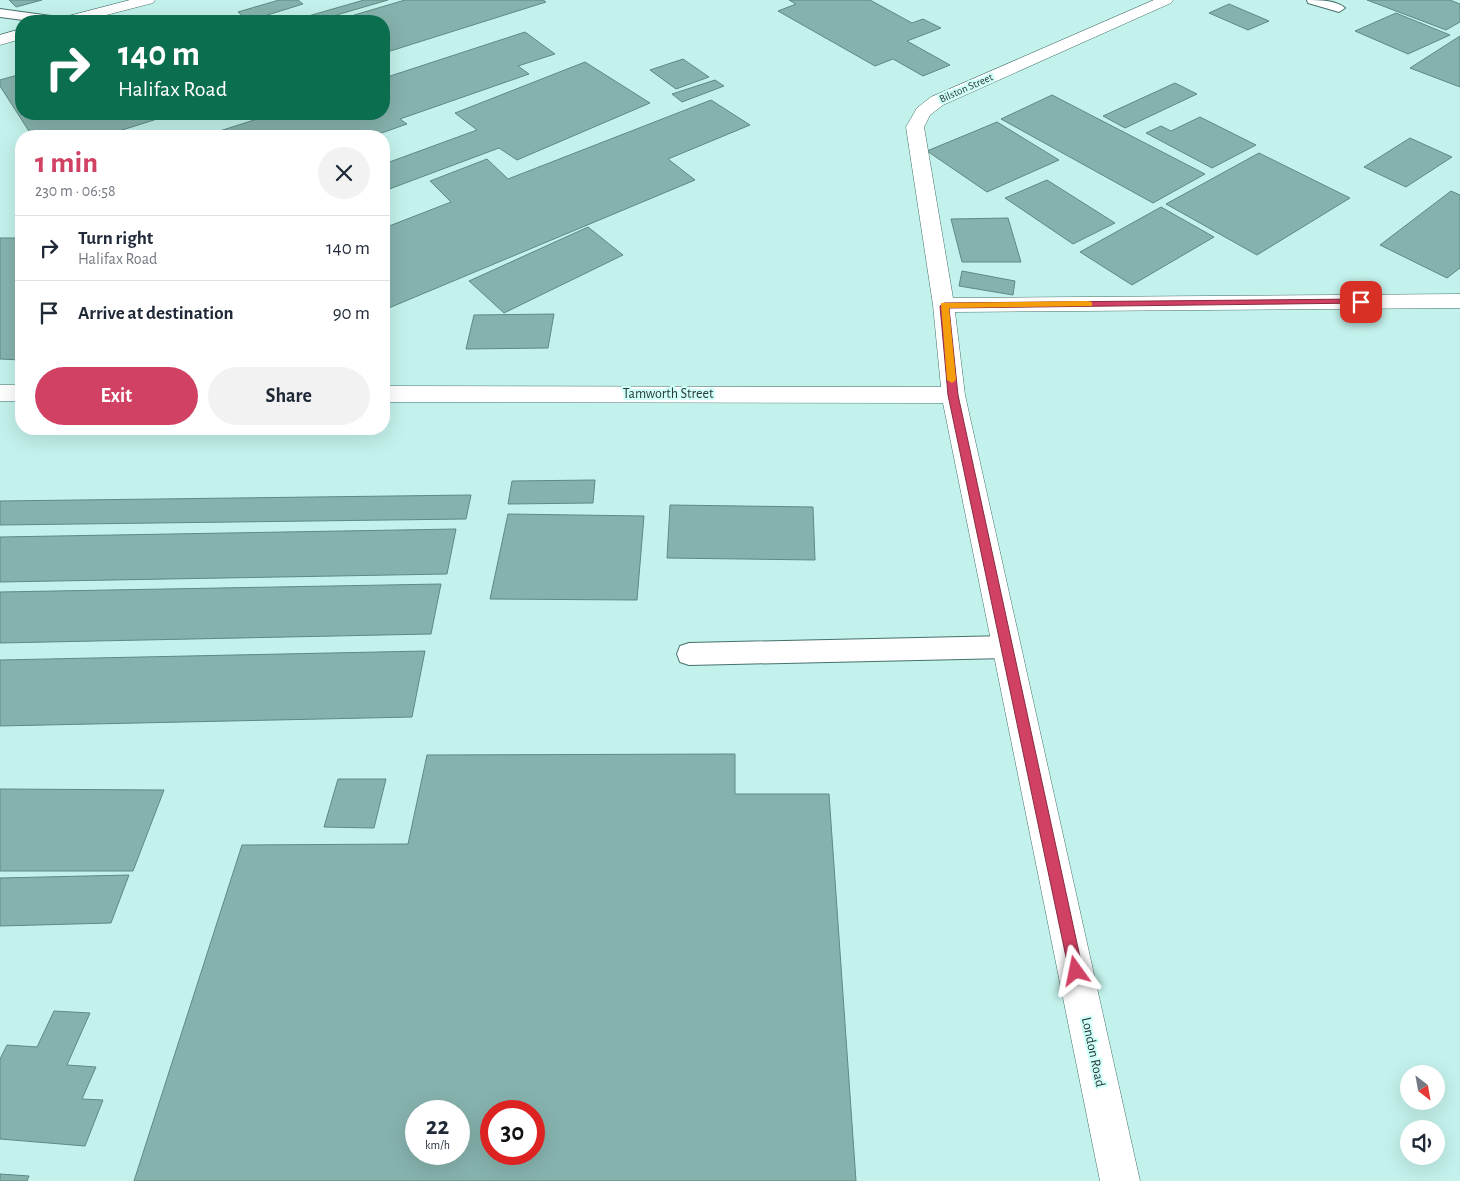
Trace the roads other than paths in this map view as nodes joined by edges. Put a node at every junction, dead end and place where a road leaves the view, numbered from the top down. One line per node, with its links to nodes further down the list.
1 (148, 0): 7 (street)
2 (1166, 0): 11 (street, Bilston Street)
3 (1313, 0): 4 (lane)
4 (1339, 8)
5 (0, 13): 6 (lane)
6 (15, 15)
7 (89, 15)
8 (15, 36): 9 (street)
9 (0, 40)
10 (1460, 300): 11 (street)
11 (944, 306): 15 (street, London Road)
12 (0, 393): 13 (street)
13 (15, 393)
14 (390, 394): 15 (street, Tamworth Street)
15 (953, 395): 16 (street, London Road)
16 (1007, 647): 17 (lane); 18 (street, London Road)
17 (689, 654)
18 (1120, 1181)

